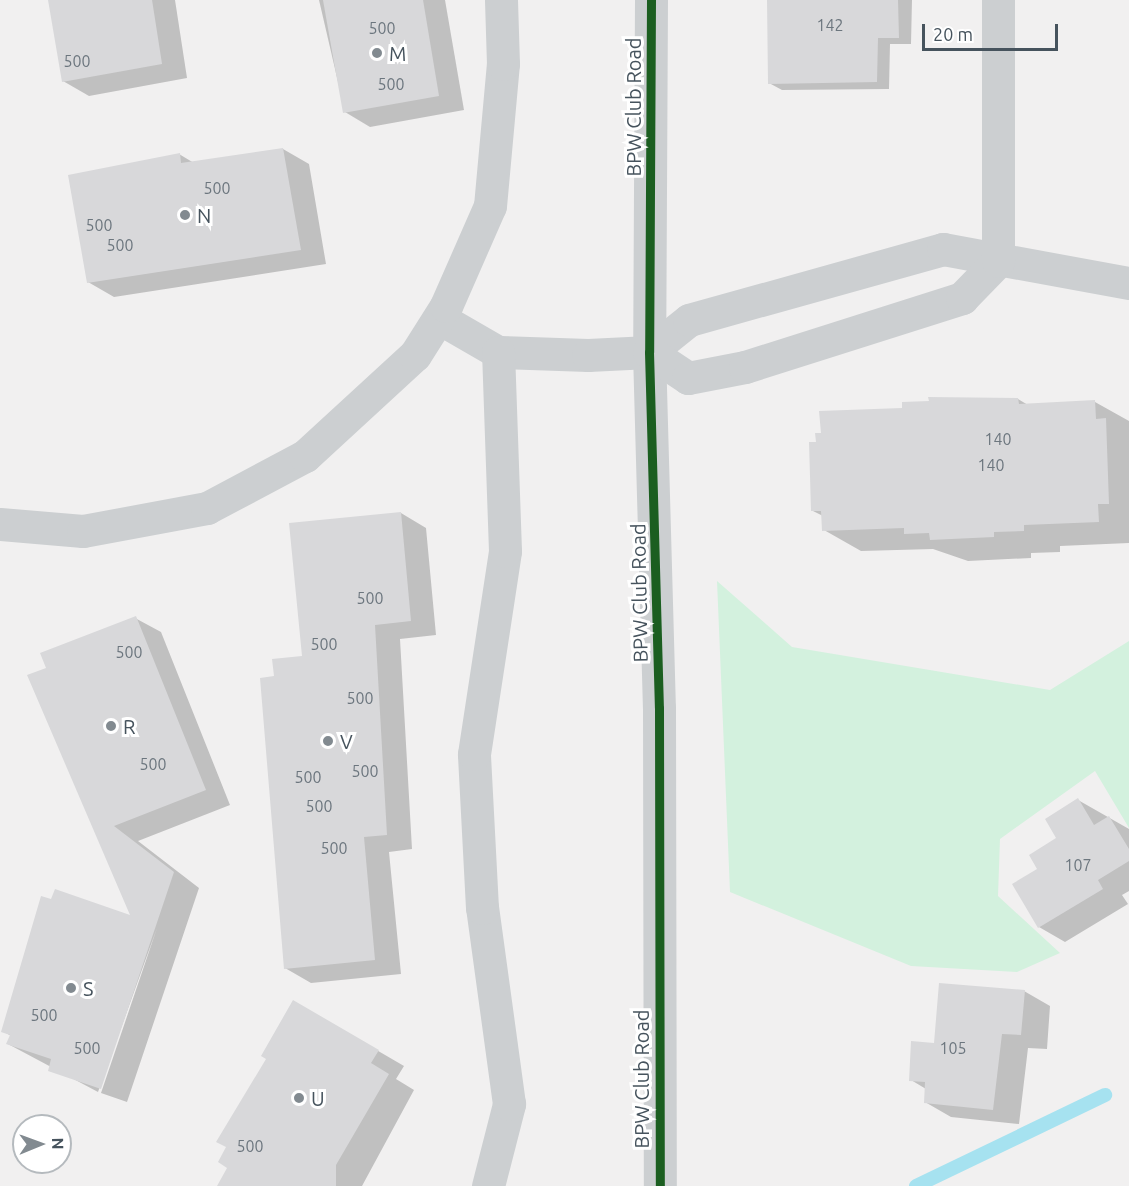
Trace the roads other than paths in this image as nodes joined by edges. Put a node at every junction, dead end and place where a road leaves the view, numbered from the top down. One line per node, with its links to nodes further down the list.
1 (501, 0): 6 (street)
2 (651, 0): 8 (street, BPW Club Road)
3 (998, 0): 4 (street)
4 (998, 261): 5 (street); 8 (street); 8 (street)
5 (1129, 283)
6 (439, 318): 7 (street); 9 (street)
7 (498, 352): 8 (street); 10 (street)
8 (649, 352): 11 (street, BPW Club Road)
9 (0, 524)
10 (488, 1186)
11 (660, 1186)

